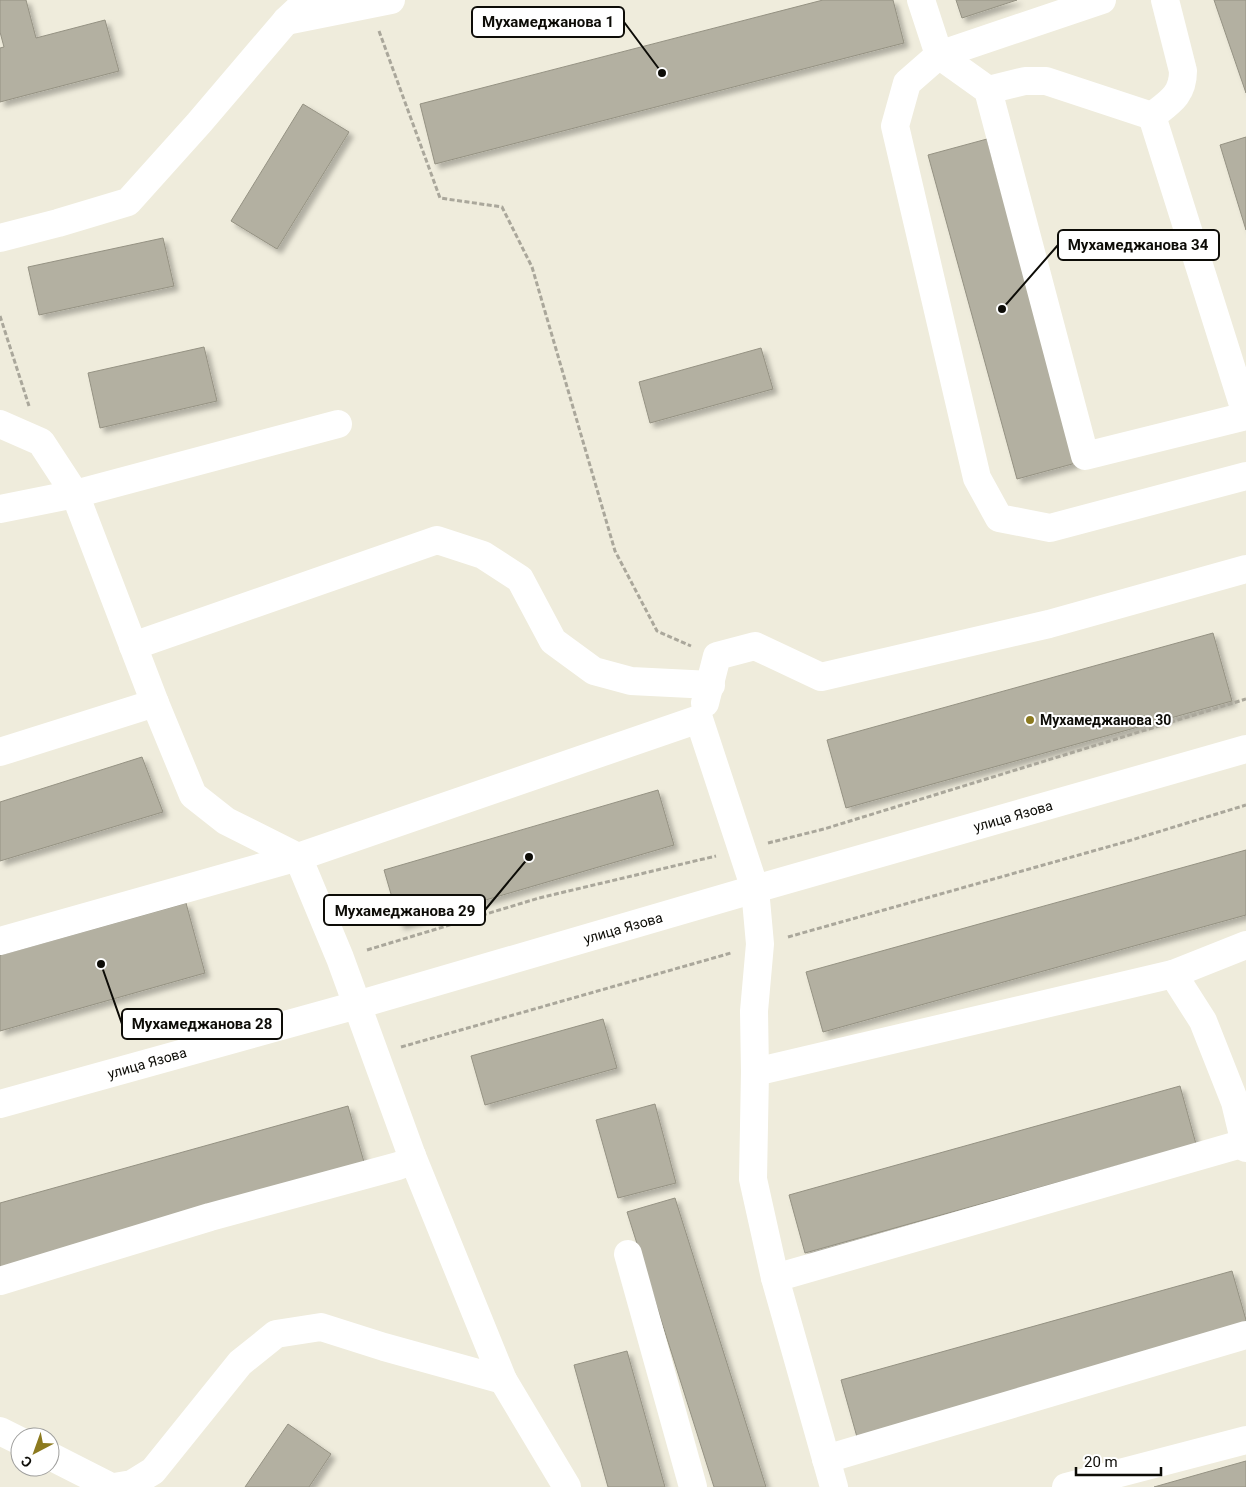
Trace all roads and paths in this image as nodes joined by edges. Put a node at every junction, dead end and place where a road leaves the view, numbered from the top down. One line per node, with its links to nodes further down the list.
1 (308, 0): 6 (street)
2 (921, 0): 7 (street)
3 (1102, 0): 7 (street)
4 (1165, 0): 9 (street)
5 (381, 2): 6 (street); 21 (path)
6 (286, 21): 10 (street)
7 (939, 55): 8 (street); 16 (street)
8 (988, 90): 9 (street); 12 (street)
9 (1152, 116): 12 (street)
10 (0, 238)
11 (0, 316): 15 (path)
12 (1246, 415)
13 (0, 424): 15 (street)
14 (338, 424): 17 (street)
15 (41, 442): 17 (street)
16 (1246, 476)
17 (75, 494): 18 (street); 20 (street)
18 (0, 510)
19 (1246, 569): 21 (street)
20 (133, 646): 22 (street); 24 (street)
21 (717, 656): 22 (street)
22 (711, 685): 25 (street)
23 (1246, 698): 29 (path)
24 (155, 704): 27 (street); 30 (street)
25 (699, 720): 29 (street); 30 (street)
26 (1246, 749): 31 (street, улица Язова)
27 (0, 752)
28 (1246, 804): 33 (path)
29 (742, 850): 31 (street); 35 (path)
30 (298, 857): 32 (street); 35 (street)
31 (755, 888): 33 (street); 37 (street, улица Язова)
32 (0, 941)
33 (760, 944): 38 (path); 39 (street)
34 (1246, 946): 36 (street)
35 (340, 958): 37 (street)
36 (1172, 974): 39 (street); 40 (street)
37 (358, 1005): 38 (street); 41 (street, улица Язова)
38 (375, 1054): 43 (street)
39 (755, 1072): 45 (street)
40 (1240, 1100): 42 (street)
41 (0, 1104)
42 (1245, 1145): 45 (street)
43 (412, 1156): 46 (street); 48 (street)
44 (628, 1254): 54 (street)
45 (775, 1278): 50 (street)
46 (0, 1281)
47 (1246, 1335): 50 (street)
48 (502, 1380): 52 (street); 53 (street)
49 (1246, 1440): 56 (street)
50 (826, 1459): 55 (street)
51 (60, 1461): 52 (street)
52 (113, 1487)
53 (567, 1487)
54 (693, 1487)
55 (834, 1487)
56 (1066, 1487)

